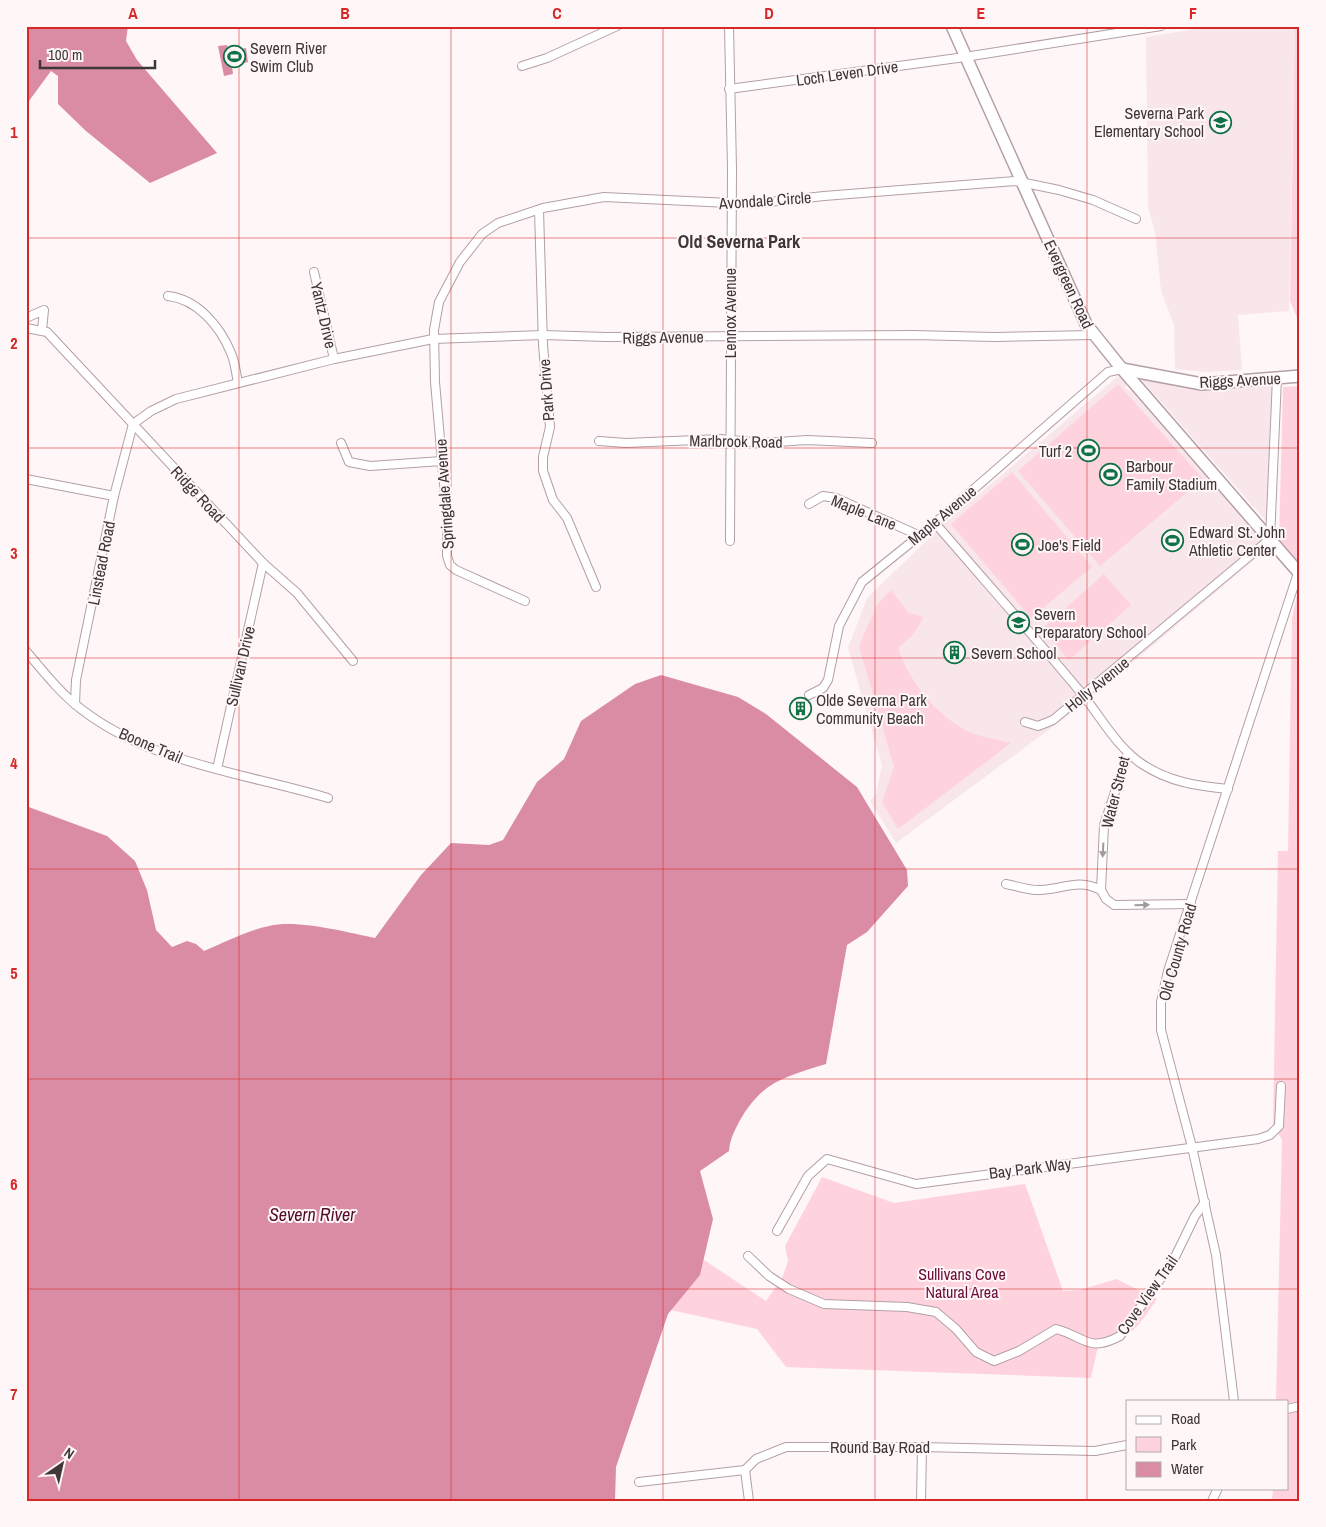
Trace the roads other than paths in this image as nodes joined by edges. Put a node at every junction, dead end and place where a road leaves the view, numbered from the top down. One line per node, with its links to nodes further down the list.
1 (617, 26): 6 (street)
2 (729, 26): 7 (street, Lennox Avenue)
3 (952, 26): 5 (street, Evergreen Road)
4 (1161, 26): 5 (street, Loch Leven Drive)
5 (965, 56): 7 (street, Loch Leven Drive); 8 (street, Evergreen Road)
6 (522, 66)
7 (729, 89): 9 (street, Lennox Avenue)
8 (1022, 182): 9 (street, Avondale Circle); 11 (street, Avondale Circle); 17 (street, Evergreen Road)
9 (730, 205): 10 (street, Avondale Circle); 19 (street, Lennox Avenue)
10 (539, 210): 18 (street, Park Drive); 20 (street, Avondale Circle)
11 (1136, 219)
12 (314, 272): 21 (street, Yantz Drive)
13 (168, 296): 25 (street)
14 (26, 318): 16 (street)
15 (26, 328): 16 (street)
16 (42, 330): 26 (street, Ridge Road)
17 (1092, 334): 19 (street, Riggs Avenue); 22 (street, Evergreen Road)
18 (543, 336): 19 (street, Riggs Avenue); 20 (street, Riggs Avenue); 41 (street, Park Drive)
19 (730, 336): 28 (street, Lennox Avenue)
20 (434, 339): 21 (street, Riggs Avenue); 31 (street, Springdale Avenue)
21 (334, 359): 25 (street, Riggs Avenue)
22 (1122, 369): 24 (street, Riggs Avenue); 35 (street, Maple Avenue); 37 (street, Evergreen Road)
23 (1300, 376): 24 (street, Riggs Avenue)
24 (1277, 378): 37 (street)
25 (238, 383): 26 (street, Riggs Avenue)
26 (133, 424): 33 (street, Linstead Road); 39 (street, Ridge Road)
27 (599, 441): 28 (street, Marlbrook Road)
28 (731, 441): 30 (street, Marlbrook Road); 38 (street, Lennox Avenue)
29 (341, 443): 31 (street)
30 (872, 443)
31 (442, 461): 42 (street, Springdale Avenue)
32 (26, 479): 33 (street)
33 (114, 496): 47 (street, Linstead Road)
34 (809, 504): 36 (street, Maple Lane)
35 (935, 523): 36 (street, Maple Avenue); 46 (street, Water Street)
36 (918, 535): 45 (street, Maple Avenue)
37 (1270, 539): 40 (street, Evergreen Road); 46 (street, Holly Avenue)
38 (730, 541)
39 (263, 563): 44 (street, Ridge Road); 50 (street, Sullivan Drive)
40 (1299, 573): 51 (street, Old County Road)
41 (596, 587)
42 (525, 601)
43 (26, 650): 47 (street, Boone Trail)
44 (353, 661)
45 (809, 695)
46 (1083, 696): 48 (street, Holly Avenue); 49 (street, Water Street)
47 (75, 704): 50 (street, Boone Trail)
48 (1025, 722)
49 (1128, 753): 51 (street); 54 (street, Water Street, one-way to 54)
50 (217, 769): 52 (street, Boone Trail)
51 (1228, 789): 55 (street, Old County Road)
52 (328, 798)
53 (1006, 884): 54 (street)
54 (1101, 890): 55 (street, one-way to 55)
55 (1190, 904): 57 (street, Old County Road)
56 (1281, 1086): 57 (street, Bay Park Way)
57 (1192, 1147): 58 (street, Old County Road); 59 (street, Bay Park Way)
58 (1205, 1202): 60 (street, Cove View Trail); 61 (street, Old County Road)
59 (777, 1231)
60 (748, 1256)
61 (1234, 1400)
62 (1126, 1445): 63 (street, Round Bay Road)
63 (922, 1447): 64 (street, Round Bay Road); 67 (street)
64 (745, 1470): 65 (street, Round Bay Road); 66 (street)
65 (639, 1482)
66 (749, 1501)
67 (921, 1501)

